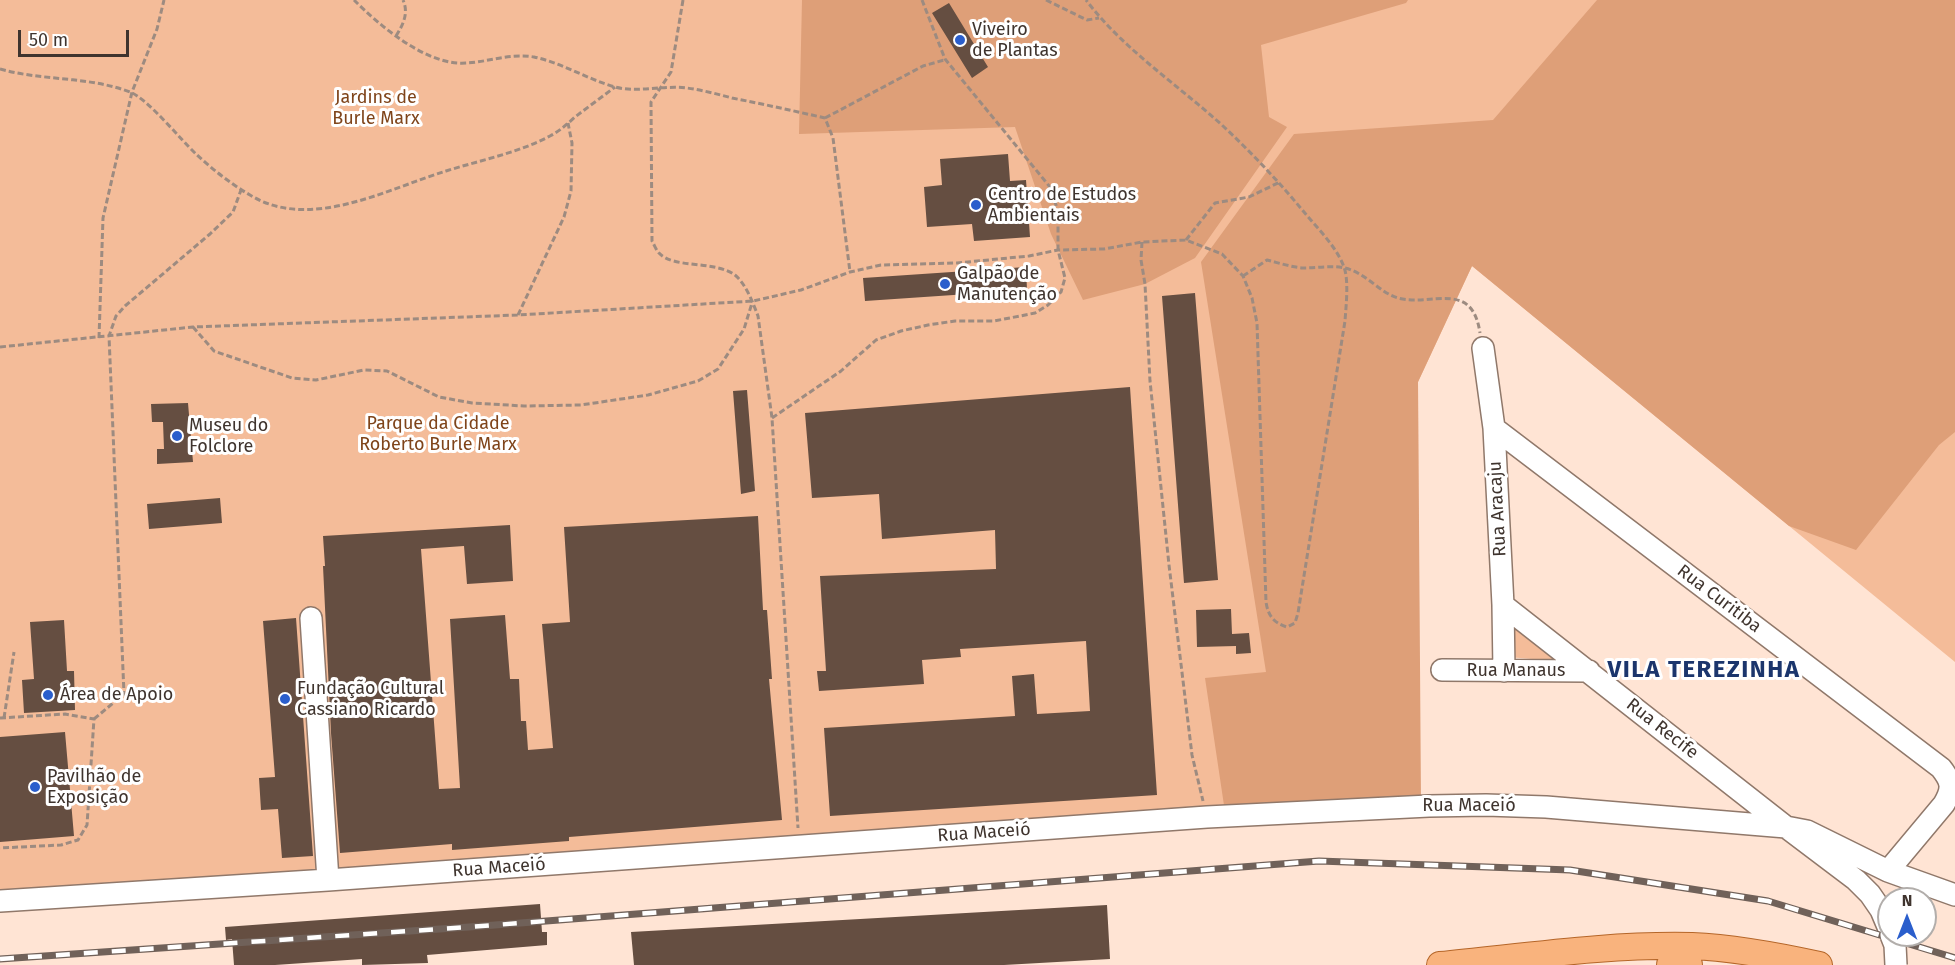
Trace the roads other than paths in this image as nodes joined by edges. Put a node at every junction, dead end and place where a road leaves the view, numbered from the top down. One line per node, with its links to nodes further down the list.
1 (1483, 348): 2 (street, Rua Aracaju)
2 (1494, 428): 3 (street, Rua Aracaju); 9 (street, Rua Curitiba)
3 (1503, 605): 6 (street, Rua Aracaju); 7 (street, Rua Recife)
4 (311, 618): 10 (street)
5 (1442, 670): 6 (street, Rua Manaus)
6 (1504, 670): 7 (street, Rua Manaus)
7 (1589, 671): 8 (street, Rua Recife)
8 (1786, 828): 9 (street, Rua Maceió); 10 (street, Rua Maceió); 13 (street, Rua Recife)
9 (1888, 871): 11 (street, Rua Maceió)
10 (328, 880): 12 (street, Rua Maceió)
11 (1955, 895)
12 (0, 901)
13 (1877, 904)
14 (1895, 947): 19 (street, bridge)
15 (1440, 965): 18 (main road)
16 (1670, 965): 17 (main road)
17 (1689, 965)
18 (1820, 965)
19 (1896, 965)

